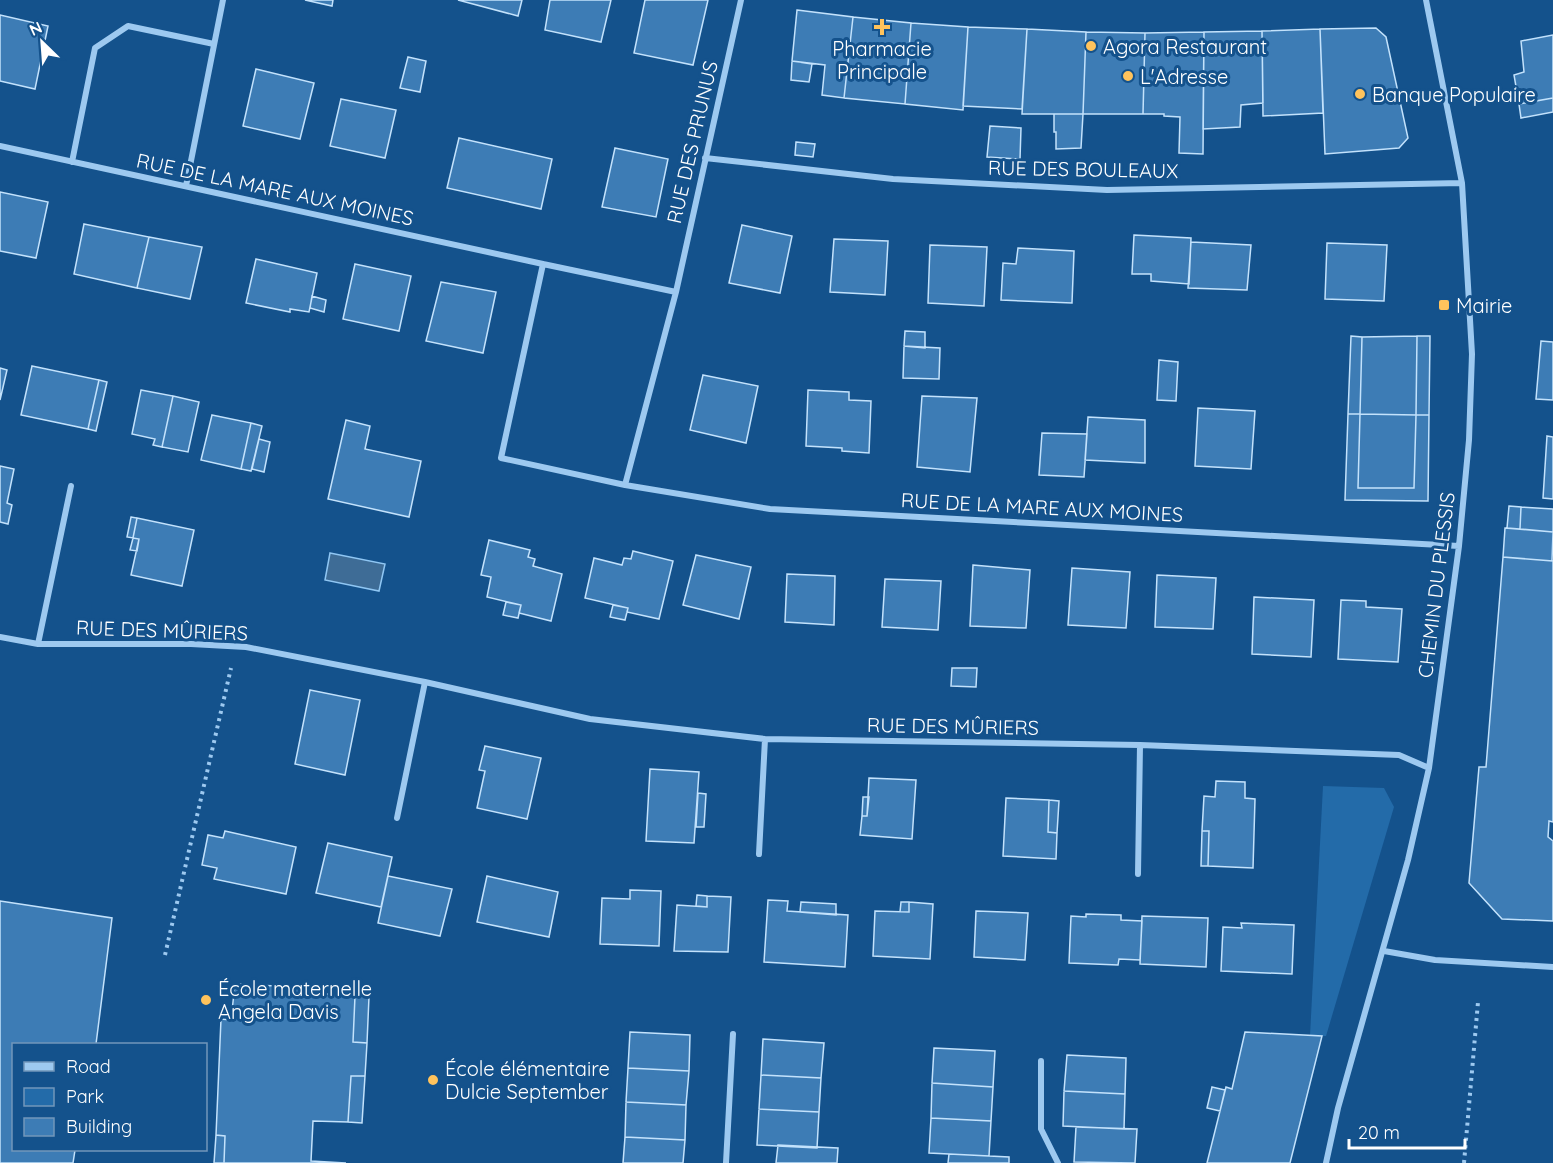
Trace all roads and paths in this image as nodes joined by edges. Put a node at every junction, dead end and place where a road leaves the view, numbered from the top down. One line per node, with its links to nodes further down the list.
1 (224, 0): 4 (street)
2 (741, 0): 6 (street, RUE DES PRUNUS)
3 (1426, 0): 8 (street, CHEMIN DU PLESSIS)
4 (214, 44): 7 (street); 9 (street)
5 (0, 146): 7 (street, RUE DE LA MARE AUX MOINES)
6 (705, 158): 8 (street, RUE DES BOULEAUX); 11 (street, RUE DES PRUNUS)
7 (72, 162): 9 (street, RUE DE LA MARE AUX MOINES)
8 (1462, 183): 14 (street, CHEMIN DU PLESSIS)
9 (186, 186): 10 (street, RUE DE LA MARE AUX MOINES)
10 (543, 264): 11 (street, RUE DE LA MARE AUX MOINES); 12 (street, RUE DE LA MARE AUX MOINES)
11 (676, 292): 12 (street, RUE DES PRUNUS)
12 (625, 485): 14 (street, RUE DE LA MARE AUX MOINES)
13 (71, 486): 16 (street)
14 (1459, 546): 21 (street, CHEMIN DU PLESSIS)
15 (0, 637): 16 (street, RUE DES MÛRIERS)
16 (38, 644): 17 (street, RUE DES MÛRIERS)
17 (236, 647): 18 (street, RUE DES MÛRIERS); 26 (path)
18 (425, 682): 19 (street, RUE DES MÛRIERS); 22 (street)
19 (765, 740): 20 (street, RUE DES MÛRIERS); 23 (street)
20 (1140, 745): 21 (street, RUE DES MÛRIERS); 24 (street)
21 (1429, 768): 25 (street, CHEMIN DU PLESSIS)
22 (397, 818)
23 (759, 854)
24 (1138, 874)
25 (1384, 951): 27 (street); 33 (street, CHEMIN DU PLESSIS)
26 (165, 955)
27 (1553, 967)
28 (1478, 1002): 34 (path)
29 (733, 1034): 31 (street)
30 (1041, 1061): 32 (street)
31 (726, 1163)
32 (1058, 1163)
33 (1326, 1163)
34 (1464, 1163)

